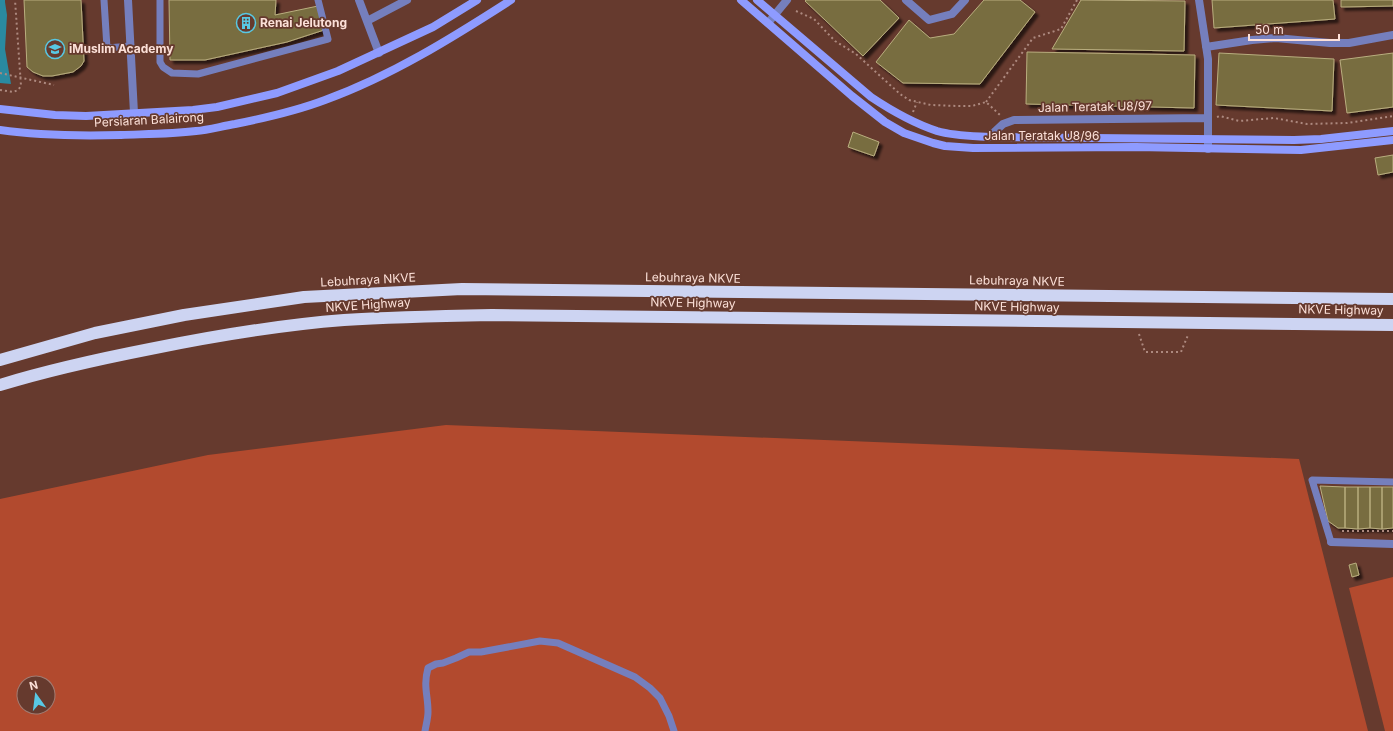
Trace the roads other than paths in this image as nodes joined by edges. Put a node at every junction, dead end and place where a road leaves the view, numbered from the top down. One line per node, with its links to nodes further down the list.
1 (104, 0): 19 (lane)
2 (128, 0): 19 (street)
3 (160, 0): 4 (lane)
4 (318, 0)
5 (359, 0): 16 (street)
6 (407, 0): 16 (street)
7 (477, 0): 21 (street, Persiaran Balairong)
8 (511, 0): 25 (street, Persiaran Balairong)
9 (741, 0): 17 (street, Jalan Teratak U8/96)
10 (757, 0): 15 (street, Jalan Teratak U8/96)
11 (787, 0): 15 (street)
12 (906, 0): 13 (street)
13 (965, 0)
14 (1199, 0): 20 (street)
15 (774, 15): 17 (street); 27 (street, Jalan Teratak U8/96)
16 (367, 21): 21 (street)
17 (768, 23): 30 (street, Jalan Teratak U8/96)
18 (1393, 35): 20 (street)
19 (131, 46): 23 (street)
20 (1206, 47): 24 (street)
21 (379, 53): 23 (street, Persiaran Balairong)
22 (0, 109): 23 (street, Persiaran Balairong)
23 (134, 113)
24 (1208, 118): 27 (street, Jalan Teratak U8/97); 28 (street)
25 (0, 130)
26 (1393, 131): 28 (street, Jalan Teratak U8/96)
27 (989, 137): 28 (street, Jalan Teratak U8/96)
28 (1208, 139): 30 (street)
29 (1393, 140): 30 (street, Jalan Teratak U8/96)
30 (1208, 149)
31 (1393, 299): 33 (highway, Lebuhraya NKVE)
32 (1393, 325): 34 (highway, NKVE Highway)
33 (0, 360)
34 (0, 385)
35 (1393, 482): 36 (lane)
36 (1331, 542): 37 (street)
37 (1393, 544)
38 (425, 731): 39 (lane)
39 (674, 731)

